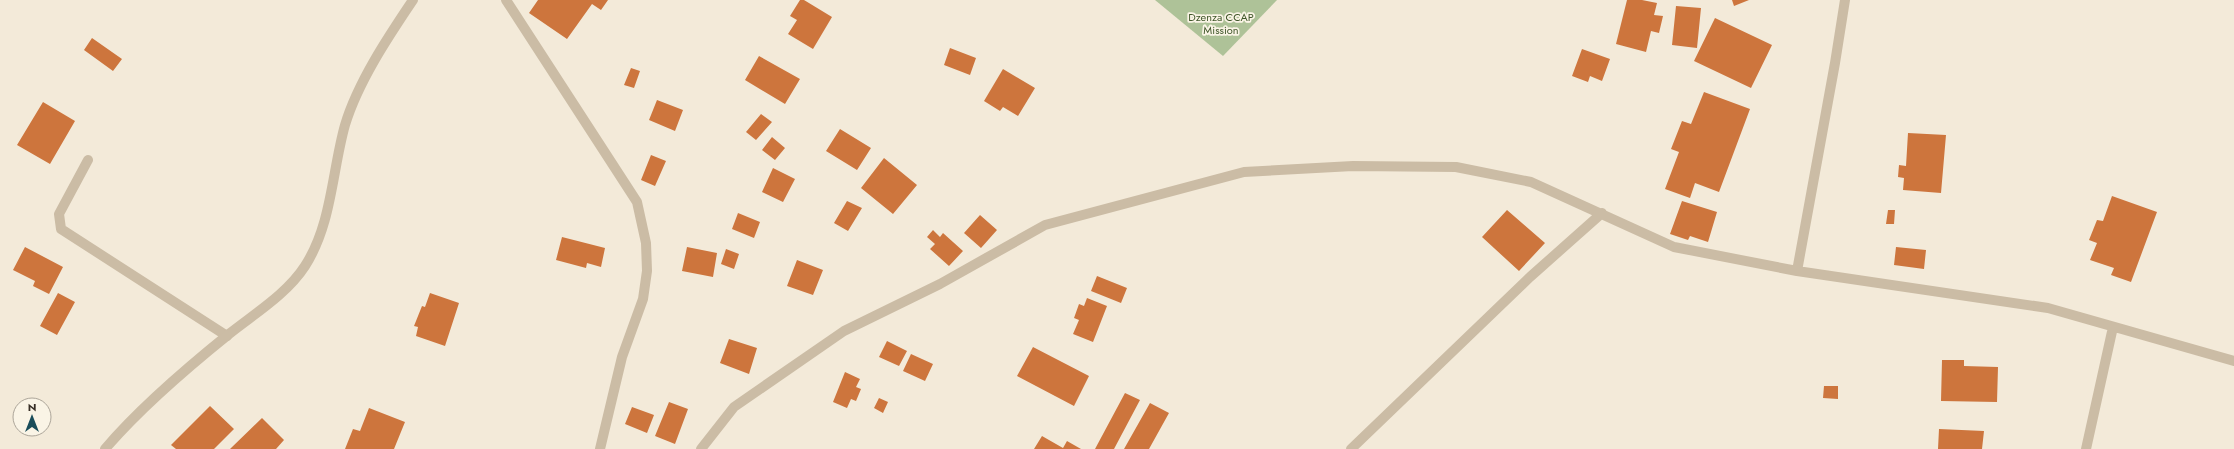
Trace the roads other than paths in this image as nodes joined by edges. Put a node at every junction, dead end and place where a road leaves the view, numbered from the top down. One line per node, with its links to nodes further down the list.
1 (413, 0): 8 (street)
2 (506, 0): 11 (street)
3 (1845, 0): 6 (street)
4 (88, 160): 8 (street)
5 (1602, 213): 6 (street); 12 (street); 13 (street)
6 (1797, 271): 7 (street)
7 (2113, 328): 9 (street); 14 (street)
8 (227, 336): 10 (street)
9 (2234, 361)
10 (105, 449)
11 (600, 449)
12 (701, 449)
13 (1351, 449)
14 (2086, 449)

